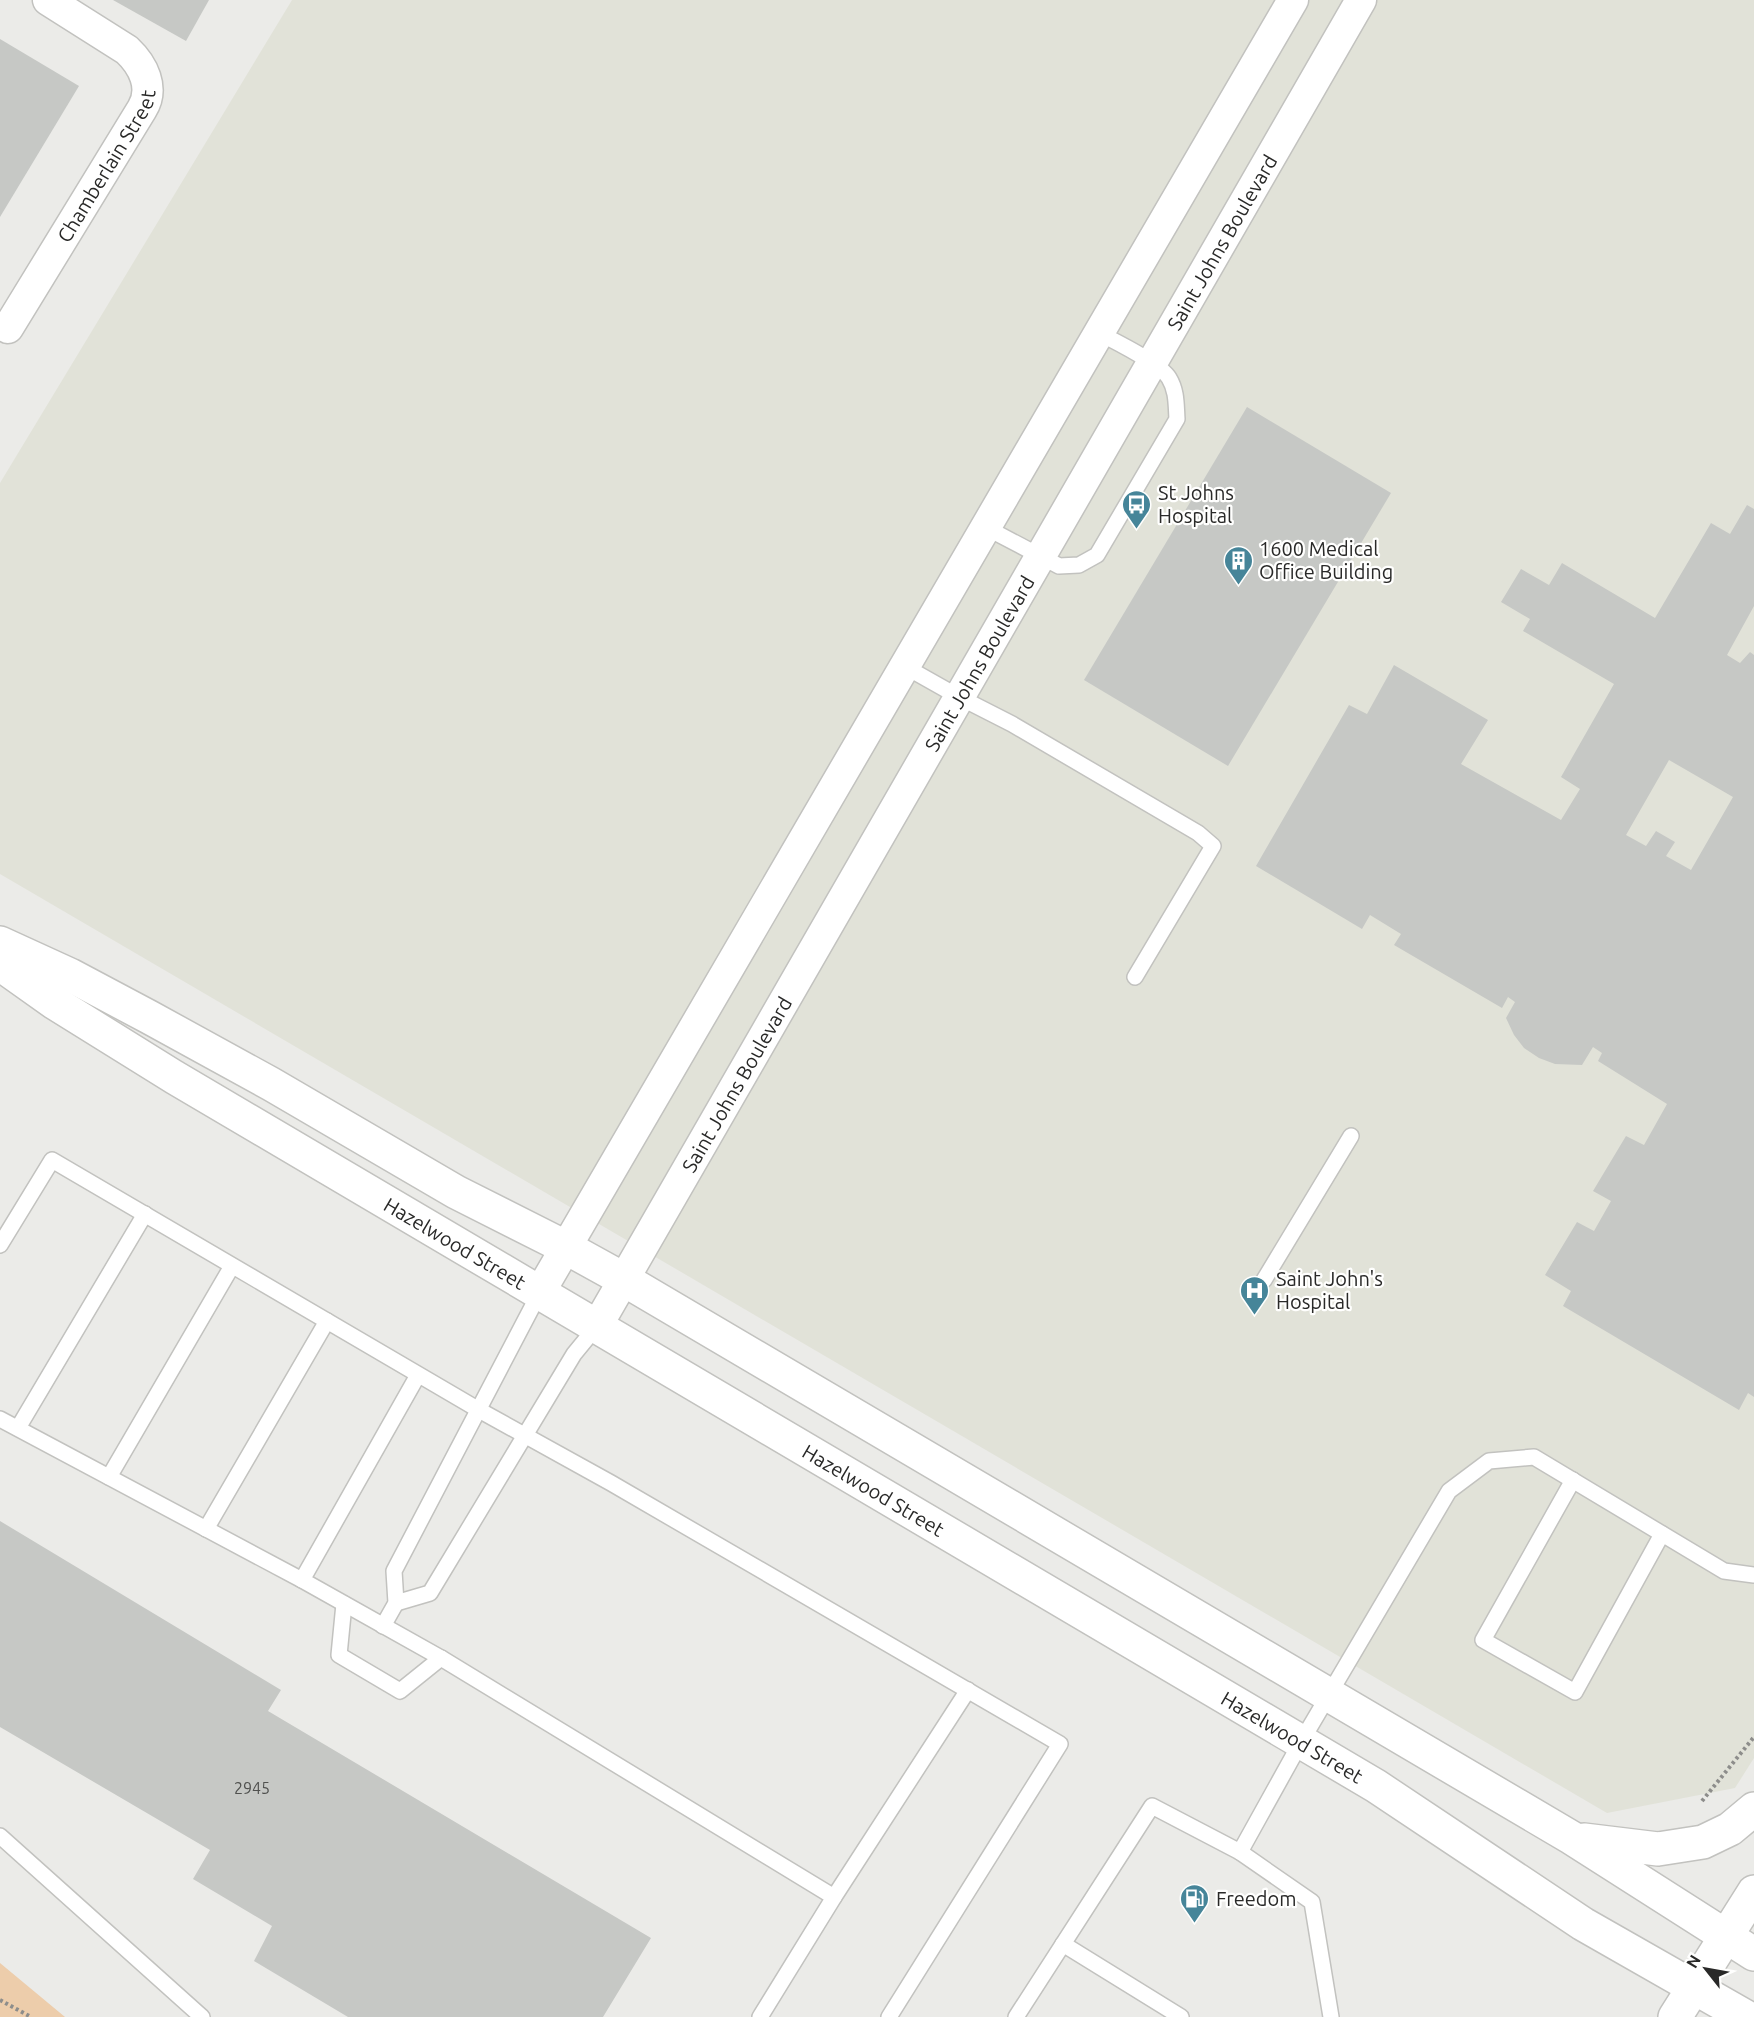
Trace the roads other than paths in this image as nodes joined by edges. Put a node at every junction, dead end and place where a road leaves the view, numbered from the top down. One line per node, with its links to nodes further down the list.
1 (48, 0): 4 (street, Chamberlain Street)
2 (1293, 0): 5 (street)
3 (1361, 0): 6 (street, Saint Johns Boulevard)
4 (8, 328)
5 (1099, 333): 6 (lane); 7 (street)
6 (1152, 363): 8 (street, Saint Johns Boulevard); 8 (lane)
7 (985, 527): 8 (lane); 9 (street)
8 (1039, 557): 10 (street, Saint Johns Boulevard)
9 (904, 666): 10 (lane); 17 (street)
10 (959, 697): 13 (lane); 19 (street, Saint Johns Boulevard)
11 (0, 943): 17 (street)
12 (0, 964): 21 (street, Hazelwood Street)
13 (1135, 977)
14 (1351, 1136): 20 (lane)
15 (144, 1214): 16 (lane); 18 (lane); 27 (lane)
16 (0, 1245)
17 (565, 1247): 19 (street); 21 (street)
18 (232, 1266): 22 (lane); 29 (lane)
19 (623, 1279): 23 (street, Saint Johns Boulevard); 40 (street)
20 (1264, 1280)
21 (540, 1292): 23 (street, Hazelwood Street); 25 (lane)
22 (327, 1321): 24 (lane); 31 (lane)
23 (597, 1326): 28 (lane); 41 (street, Hazelwood Street)
24 (418, 1375): 25 (lane); 34 (lane)
25 (479, 1410): 28 (lane); 36 (lane)
26 (0, 1419): 27 (lane)
27 (18, 1428): 29 (lane)
28 (526, 1437): 36 (lane); 39 (lane)
29 (109, 1477): 31 (lane)
30 (1573, 1480): 32 (lane); 32 (lane); 40 (lane)
31 (206, 1529): 34 (lane)
32 (1662, 1534): 33 (lane)
33 (1754, 1575)
34 (302, 1580): 35 (lane)
35 (344, 1604): 37 (lane); 38 (lane)
36 (396, 1604): 37 (lane)
37 (383, 1626): 38 (lane)
38 (441, 1659): 47 (lane)
39 (968, 1690): 47 (lane); 54 (lane)
40 (1330, 1695): 41 (lane); 44 (street)
41 (1301, 1742): 45 (lane); 51 (street, Hazelwood Street)
42 (1754, 1809): 44 (street)
43 (0, 1836): 52 (lane)
44 (1572, 1838): 48 (street)
45 (1240, 1852): 49 (lane); 57 (lane)
46 (1754, 1892): 48 (street)
47 (834, 1898): 53 (lane)
48 (1727, 1936): 50 (street); 51 (street)
49 (1063, 1944): 55 (lane); 56 (lane)
50 (1754, 1954)
51 (1695, 1987): 58 (street); 59 (street, Hazelwood Street)
52 (202, 2017)
53 (760, 2017)
54 (890, 2017)
55 (1016, 2017)
56 (1180, 2017)
57 (1331, 2017)
58 (1675, 2017)
59 (1746, 2017)

